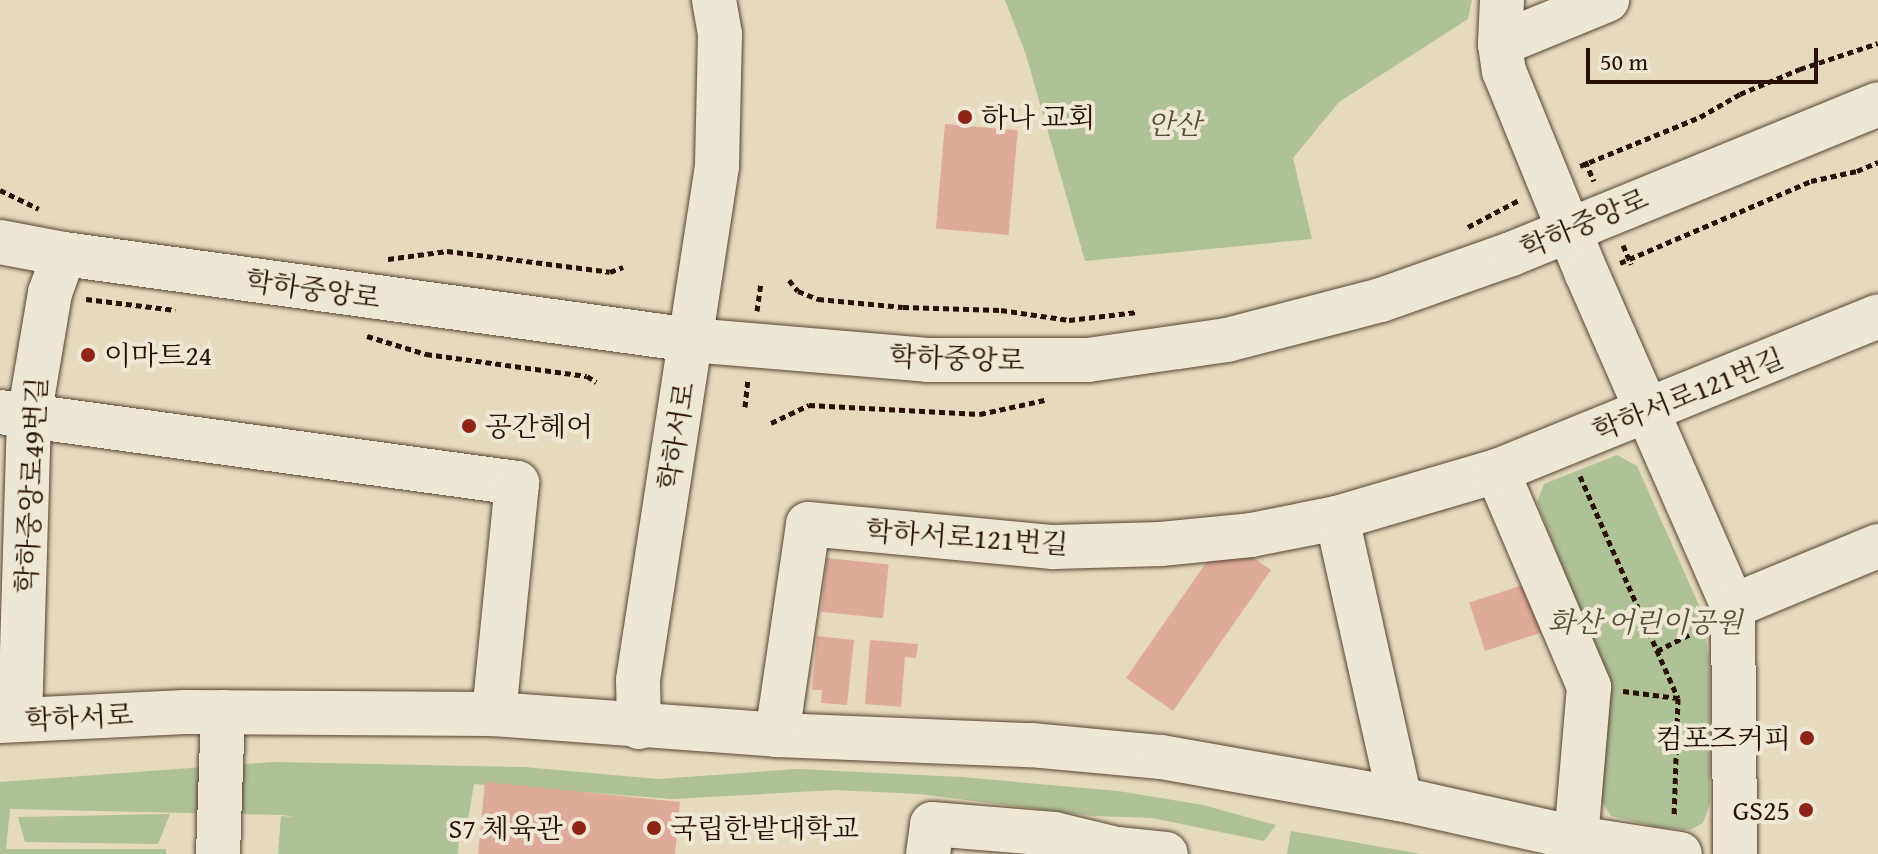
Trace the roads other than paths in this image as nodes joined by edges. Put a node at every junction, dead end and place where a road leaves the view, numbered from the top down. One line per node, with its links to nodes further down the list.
1 (714, 0): 10 (street, 학하서로)
2 (1502, 0): 4 (street)
3 (1607, 0): 4 (street)
4 (1500, 44): 6 (street)
5 (1878, 104): 6 (street, 학하중앙로)
6 (1570, 229): 10 (street, 학하중앙로); 11 (street)
7 (0, 242): 8 (street, 학하중앙로)
8 (57, 274): 10 (street, 학하중앙로); 12 (street, 학하중앙로49번길)
9 (1878, 316): 11 (street, 학하서로121번길)
10 (691, 340): 20 (street, 학하서로)
11 (1650, 411): 13 (street, 학하서로121번길); 16 (street)
12 (14, 415): 18 (street); 19 (street, 학하중앙로49번길)
13 (1497, 471): 14 (street, 학하서로121번길); 24 (street)
14 (1337, 518): 21 (street, 학하서로121번길); 22 (street)
15 (1878, 546): 16 (street)
16 (1716, 618): 28 (street)
17 (223, 712): 18 (street, 학하서로); 19 (street, 학하서로); 25 (street)
18 (494, 714): 20 (street, 학하서로)
19 (10, 720)
20 (639, 727): 21 (street)
21 (777, 735): 22 (street)
22 (1400, 799): 24 (street)
23 (1677, 836): 24 (street)
24 (1576, 838)
25 (218, 854)
26 (928, 854): 27 (street)
27 (1166, 854)
28 (1735, 854)

